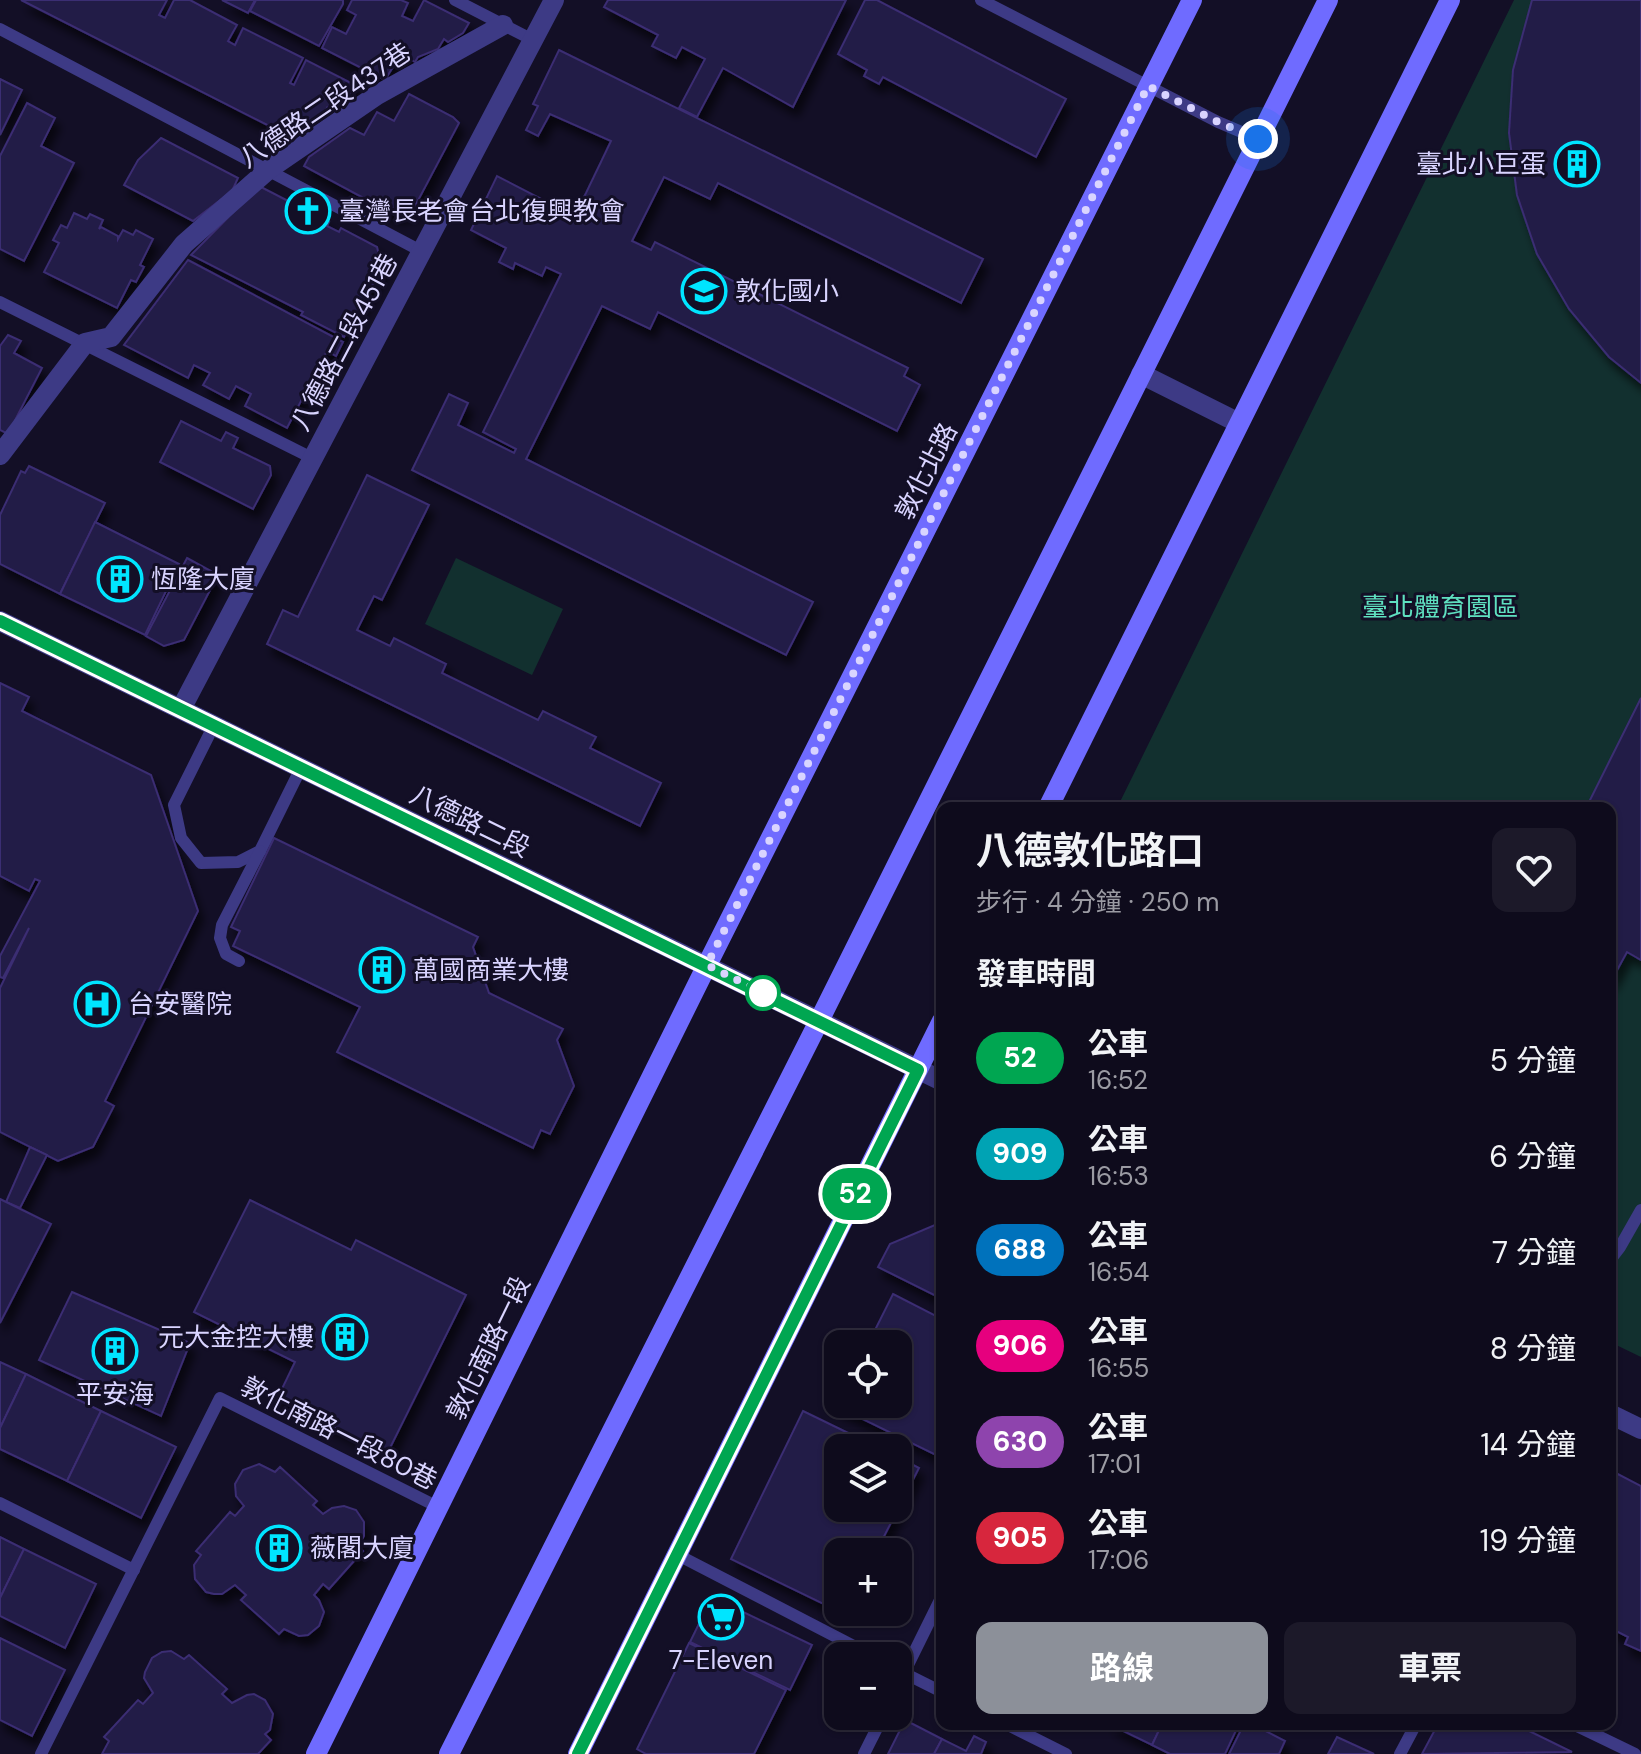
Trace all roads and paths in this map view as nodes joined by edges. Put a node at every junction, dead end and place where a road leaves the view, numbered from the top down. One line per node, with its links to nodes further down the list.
1 (455, 0): 7 (lane)
2 (554, 0): 9 (street, 八德路二段451巷)
3 (981, 0): 10 (lane)
4 (1192, 0): 10 (main road, 敦化北路)
5 (1328, 0): 11 (main road)
6 (1450, 0): 17 (main road)
7 (503, 25): 9 (lane); 12 (street, 八德路二段437巷)
8 (0, 29): 12 (lane)
9 (533, 40): 13 (street, 八德路二段451巷)
10 (1148, 86): 11 (lane); 27 (main road, 敦化北路)
11 (1258, 139): 16 (main road)
12 (269, 169): 13 (lane); 15 (street, 八德路二段437巷)
13 (421, 251): 19 (street, 八德路二段451巷)
14 (0, 302): 15 (lane)
15 (85, 343): 18 (street, 八德路二段437巷); 19 (lane)
16 (1141, 374): 17 (street); 28 (main road)
17 (1239, 423): 24 (main road)
18 (0, 455)
19 (312, 458): 21 (street, 八德路二段451巷)
20 (0, 621): 21 (street, 八德路二段)
21 (181, 709): 22 (street, 八德路二段)
22 (214, 725): 23 (street, 八德路二段); 25 (lane)
23 (301, 768): 25 (lane); 27 (street, 八德路二段)
24 (1051, 802)
25 (260, 851): 26 (lane)
26 (239, 961)
27 (707, 965): 28 (street, 八德路二段); 37 (main road, 敦化南路一段)
28 (819, 1021): 30 (street, 八德路二段); 51 (main road)
29 (936, 1033): 30 (main road)
30 (918, 1070): 31 (street, 八德路二段); 38 (main road)
31 (936, 1078)
32 (1641, 1210): 33 (lane)
33 (1616, 1252)
34 (1616, 1417): 35 (street)
35 (1641, 1429)
36 (0, 1503): 39 (lane)
37 (438, 1507): 39 (lane, 敦化南路一段80巷); 50 (main road, 敦化南路一段)
38 (676, 1554): 41 (lane); 52 (main road)
39 (134, 1570): 49 (lane)
40 (936, 1607): 42 (lane)
41 (846, 1642)
42 (912, 1653)
43 (912, 1681): 44 (lane)
44 (936, 1690)
45 (876, 1730): 53 (lane)
46 (1018, 1730): 54 (lane)
47 (1413, 1730): 55 (lane)
48 (1585, 1730): 56 (lane)
49 (41, 1754)
50 (316, 1754)
51 (449, 1754)
52 (578, 1754)
53 (864, 1754)
54 (1066, 1754)
55 (1400, 1754)
56 (1635, 1754)

